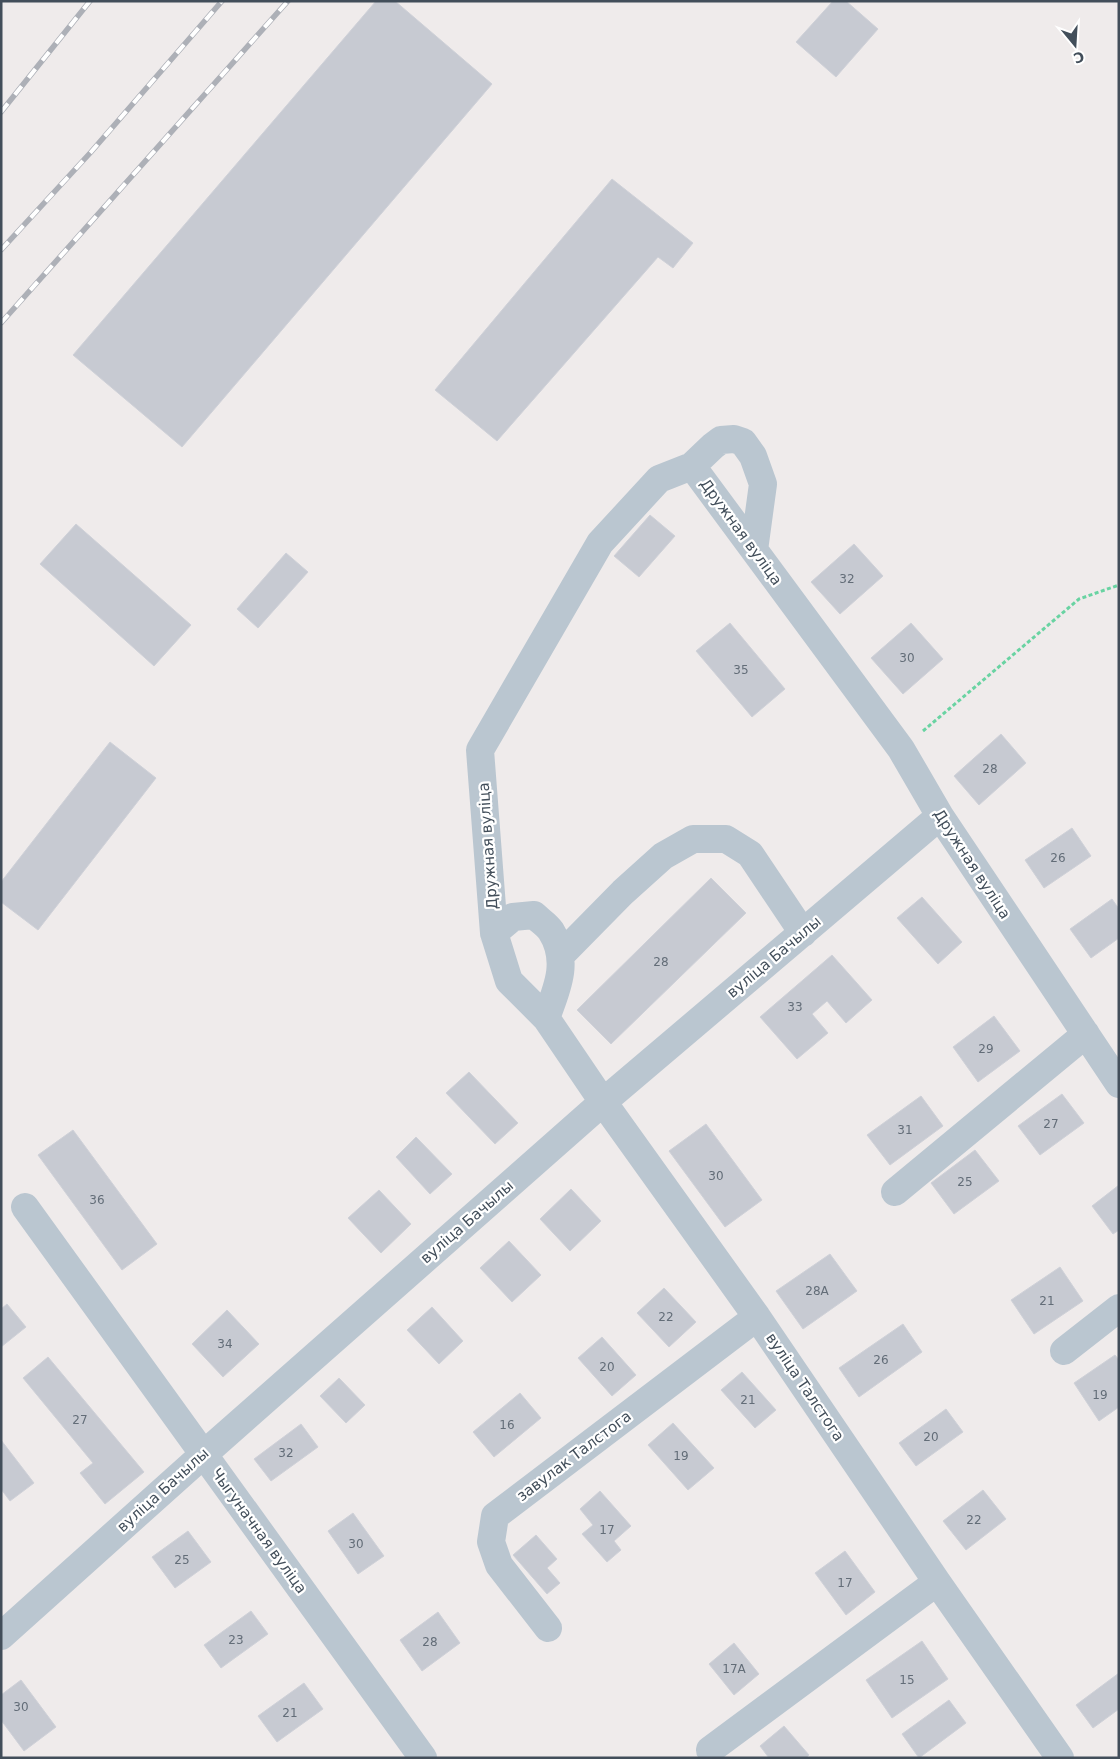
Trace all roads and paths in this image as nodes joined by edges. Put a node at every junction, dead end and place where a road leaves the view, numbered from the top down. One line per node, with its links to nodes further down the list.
1 (692, 466): 2 (street, Дружная вуліца); 2 (street); 6 (street, Дружная вуліца)
2 (754, 550): 4 (street, Дружная вуліца)
3 (1119, 585): 4 (path)
4 (901, 749): 5 (street, Дружная вуліца)
5 (940, 816): 7 (street, вуліца Бачылы); 10 (street, Дружная вуліца)
6 (494, 933): 8 (street); 9 (street, Дружная вуліца)
7 (803, 933): 8 (street); 12 (street, вуліца Бачылы)
8 (561, 955): 9 (street)
9 (546, 1018): 12 (street, вуліца Талстога)
10 (1086, 1034): 11 (street, Дружная вуліца); 13 (street)
11 (1119, 1084)
12 (603, 1102): 16 (street, вуліца Талстога); 18 (street, вуліца Бачылы)
13 (895, 1192)
14 (25, 1207): 18 (street, Чыгуначная вуліца)
15 (1119, 1308): 17 (street)
16 (757, 1317): 19 (street, вуліца Талстога); 20 (street, завулак Талстога)
17 (1064, 1351)
18 (204, 1454): 21 (street, вуліца Бачылы); 23 (street, Чыгуначная вуліца)
19 (937, 1582): 22 (street); 24 (street, вуліца Талстога)
20 (548, 1628)
21 (1, 1636)
22 (710, 1750)
23 (423, 1758)
24 (1060, 1758)

